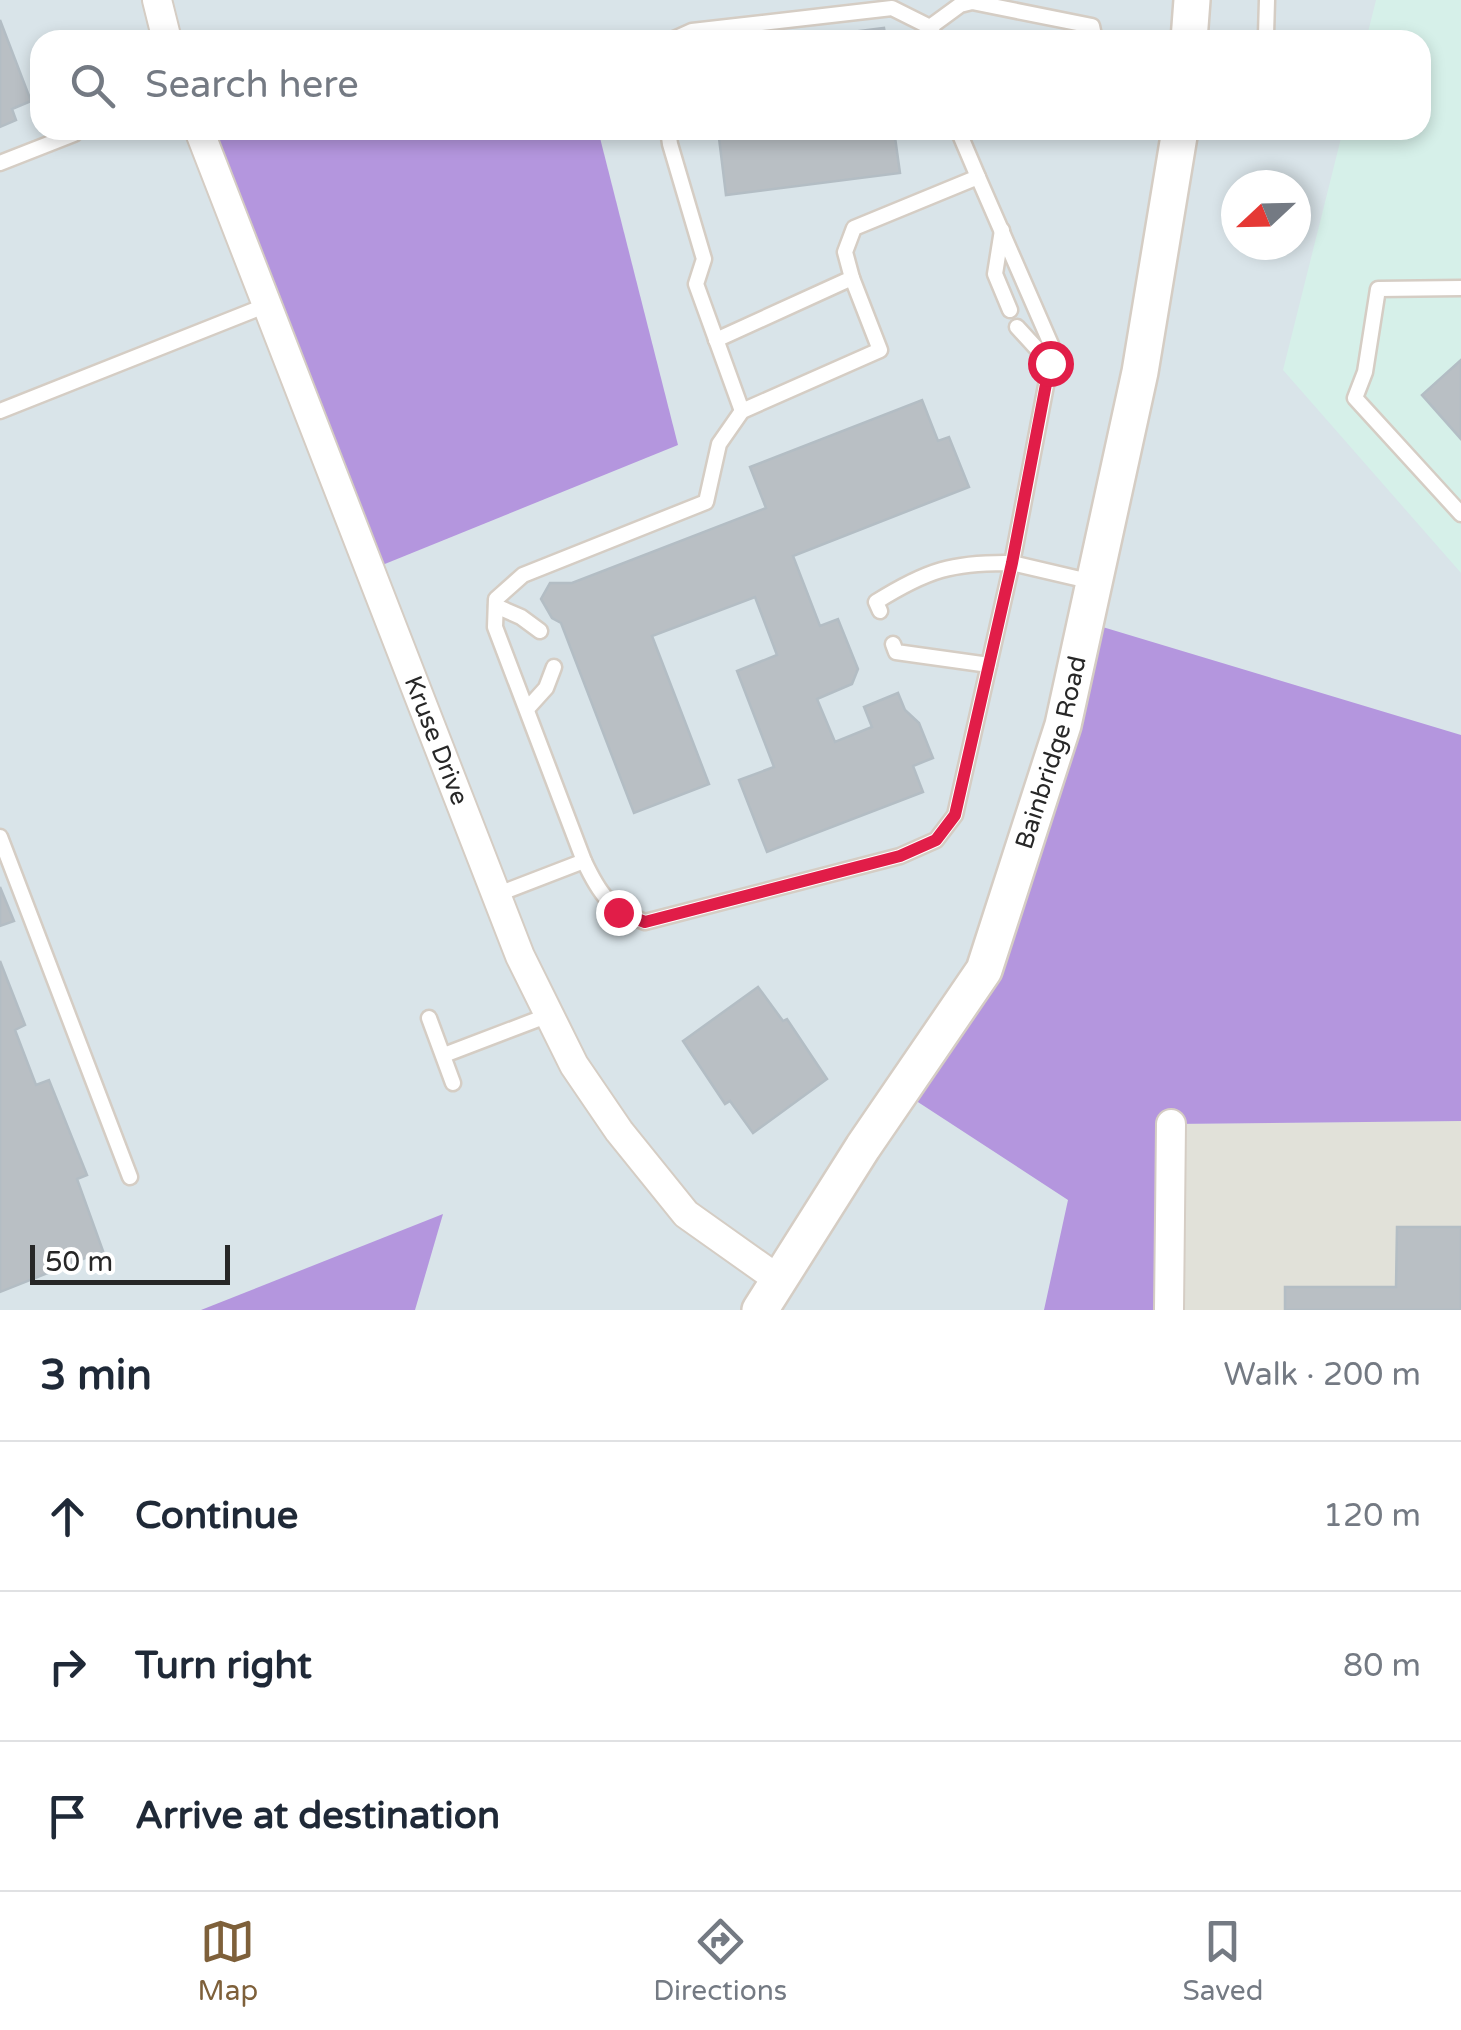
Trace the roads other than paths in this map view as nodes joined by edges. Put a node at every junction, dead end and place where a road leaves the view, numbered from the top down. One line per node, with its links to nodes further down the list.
1 (156, 0): 4 (street)
2 (1192, 0): 9 (street)
3 (1267, 0): 10 (lane)
4 (164, 30)
5 (700, 30): 6 (lane)
6 (928, 30)
7 (937, 30): 8 (lane)
8 (1093, 30)
9 (1190, 30)
10 (1266, 30)
11 (59, 140): 16 (lane)
12 (203, 140): 21 (street, Kruse Drive)
13 (669, 140): 24 (lane)
14 (962, 140): 17 (lane)
15 (1178, 140): 30 (street, Bainbridge Road)
16 (0, 164)
17 (978, 177): 18 (lane); 19 (lane)
18 (1002, 230): 22 (lane); 25 (lane)
19 (852, 278): 24 (lane); 26 (lane)
20 (1461, 288): 28 (lane)
21 (268, 305): 27 (lane); 40 (street, Kruse Drive)
22 (1010, 310)
23 (1016, 328): 25 (lane)
24 (716, 340): 26 (lane)
25 (1050, 363): 29 (lane)
26 (742, 410): 31 (lane)
27 (0, 411)
28 (1461, 514)
29 (1012, 563): 30 (lane); 32 (lane); 35 (lane)
30 (1094, 582): 47 (street, Bainbridge Road)
31 (496, 606): 33 (lane); 37 (lane)
32 (880, 612)
33 (540, 631)
34 (893, 644): 35 (lane)
35 (990, 665): 39 (lane)
36 (554, 667): 37 (lane)
37 (527, 709): 39 (lane)
38 (0, 837): 46 (lane)
39 (584, 862): 40 (lane)
40 (496, 894): 41 (street, Kruse Drive)
41 (549, 1015): 43 (lane); 47 (street, Kruse Drive)
42 (428, 1018): 43 (lane)
43 (444, 1056): 44 (lane)
44 (453, 1083)
45 (1171, 1124): 49 (street)
46 (130, 1176)
47 (779, 1280): 48 (street, Bainbridge Road)
48 (760, 1310)
49 (1169, 1310)

